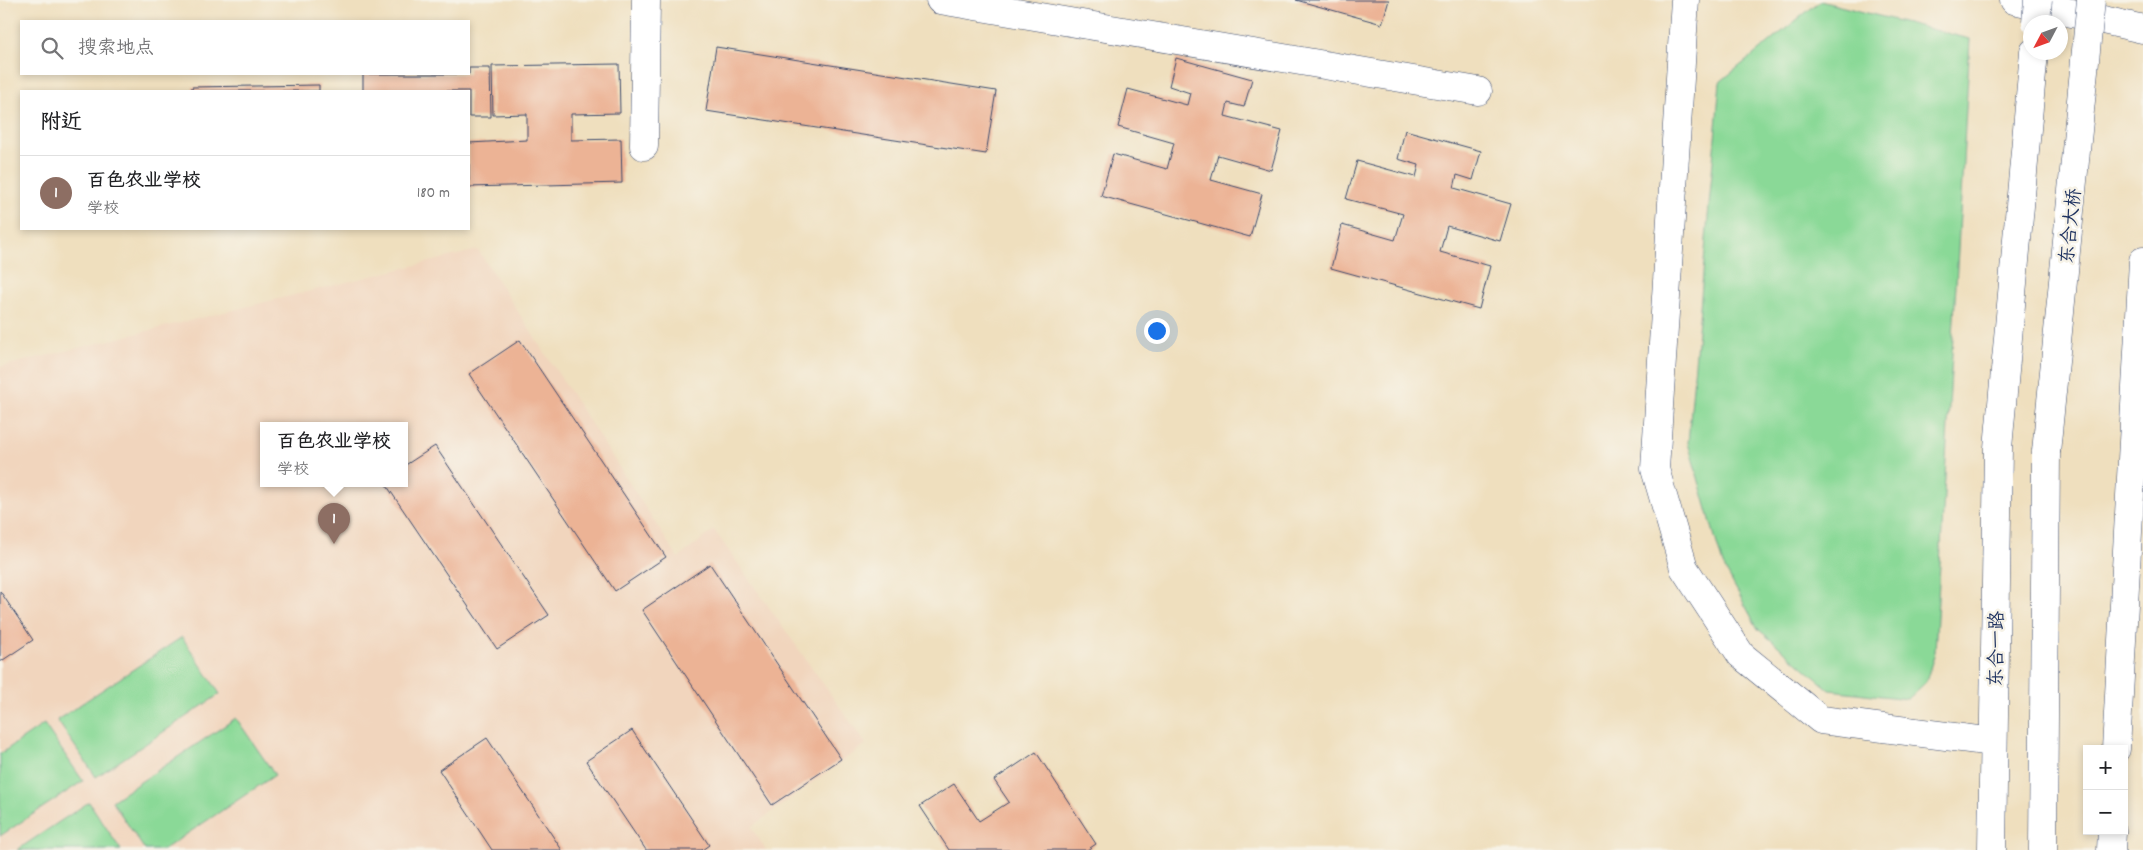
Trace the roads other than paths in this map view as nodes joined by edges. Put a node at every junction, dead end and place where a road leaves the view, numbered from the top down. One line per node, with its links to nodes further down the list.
1 (646, 0): 11 (main road)
2 (940, 0): 10 (main road)
3 (1685, 0): 13 (main road)
4 (2014, 0): 8 (main road)
5 (2038, 0): 7 (main road, bridge)
6 (2091, 0): 17 (main road, 东合大桥, bridge)
7 (2037, 15)
8 (2143, 29)
9 (2033, 60): 13 (main road, 东合一路)
10 (1478, 91)
11 (644, 146)
12 (2143, 261): 14 (main road)
13 (1994, 742): 16 (main road, 东合一路)
14 (2116, 745)
15 (2112, 835): 18 (main road)
16 (1992, 850)
17 (2043, 850)
18 (2111, 850)

